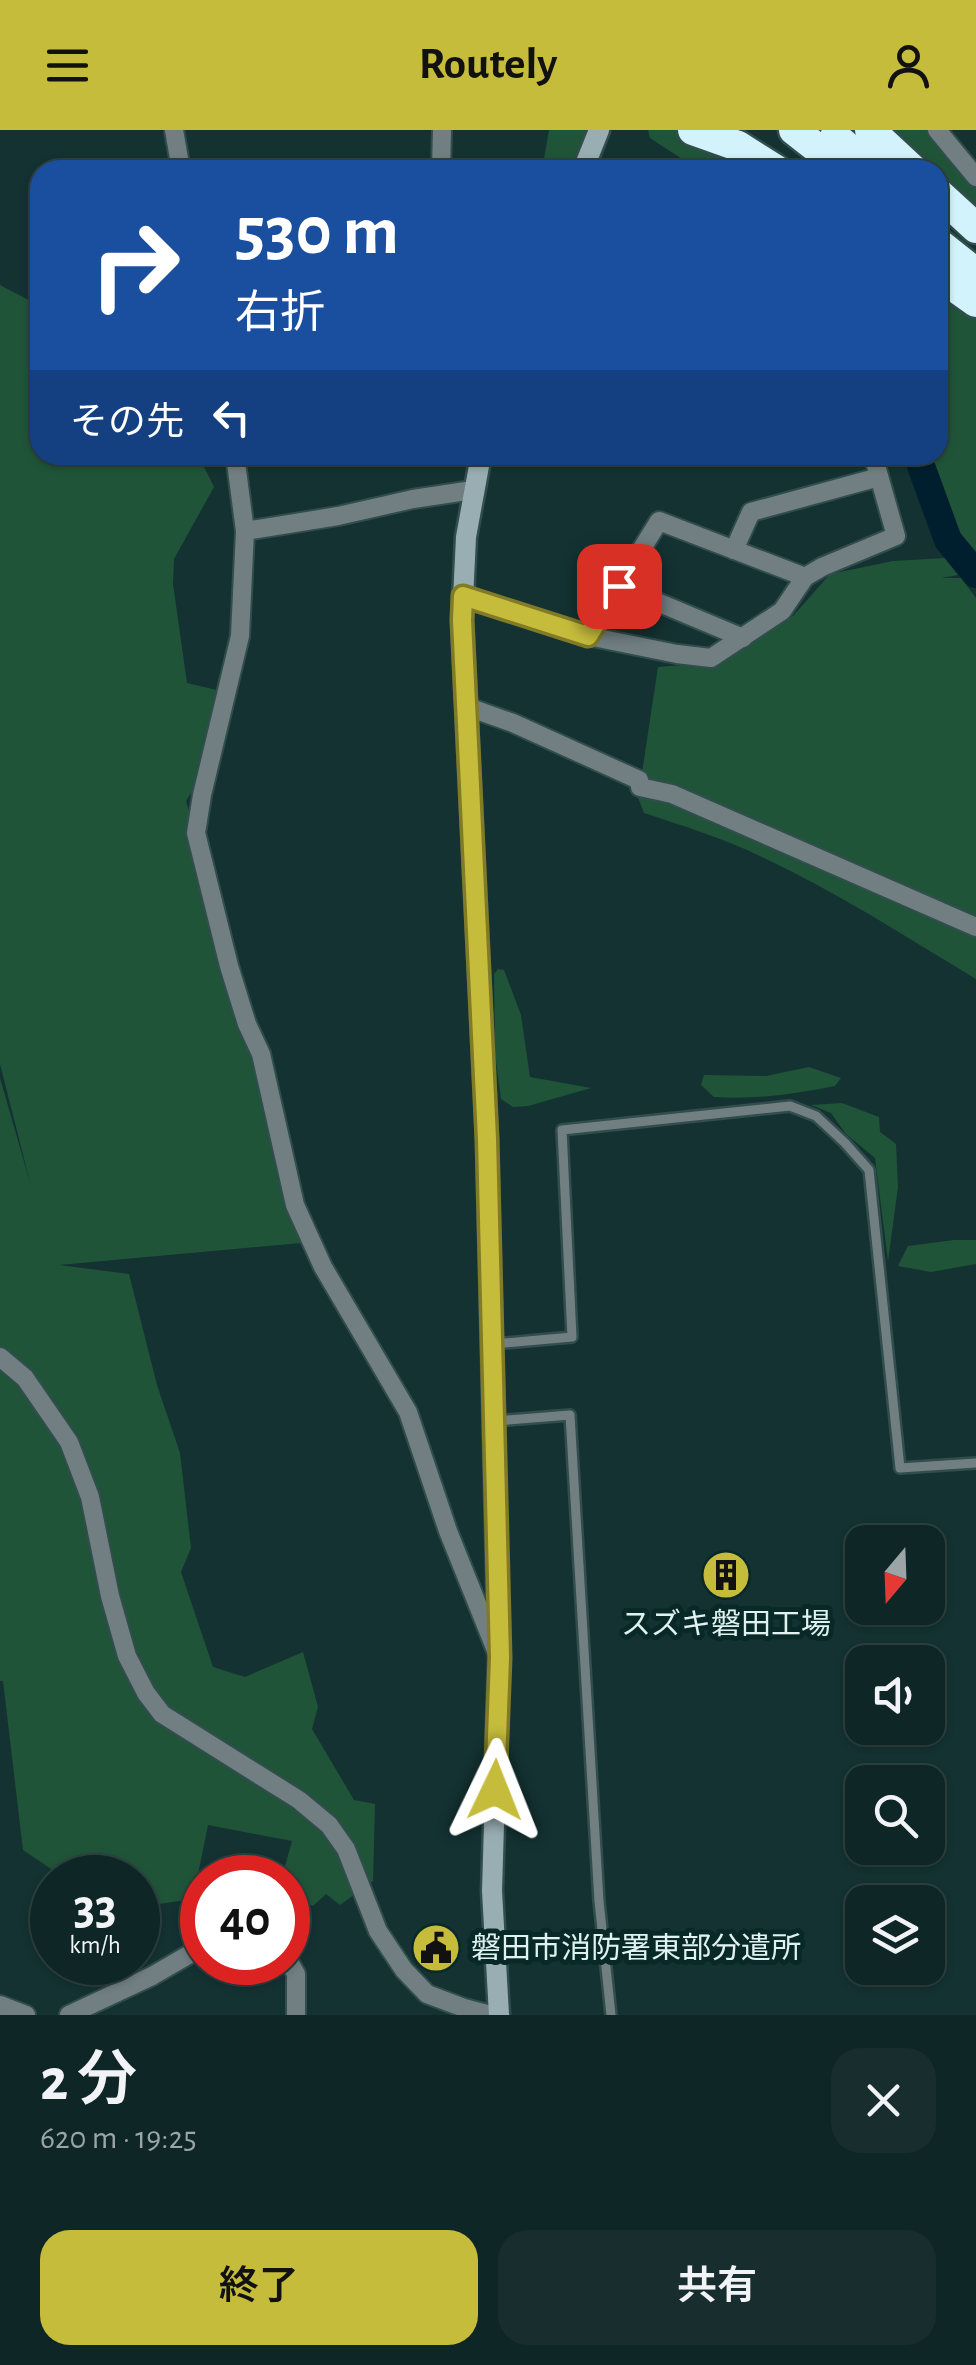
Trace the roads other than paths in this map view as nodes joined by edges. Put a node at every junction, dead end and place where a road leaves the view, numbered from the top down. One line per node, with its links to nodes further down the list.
1 (174, 130): 10 (street)
2 (442, 130): 11 (street)
3 (599, 130): 12 (street)
4 (693, 130): 8 (highway)
5 (794, 130): 9 (highway)
6 (826, 130): 9 (highway)
7 (937, 130): 14 (street)
8 (726, 138): 13 (highway)
9 (860, 155)
10 (179, 160)
11 (442, 160)
12 (587, 160)
13 (760, 160)
14 (976, 177)
15 (948, 201): 17 (highway)
16 (948, 228): 18 (highway)
17 (976, 228)
18 (976, 249)
19 (948, 251): 20 (highway)
20 (976, 273)
21 (948, 282): 22 (highway)
22 (976, 302)
23 (236, 465): 28 (street)
24 (479, 465): 27 (street)
25 (876, 465): 26 (street)
26 (879, 477): 29 (street); 30 (street)
27 (473, 490): 28 (street); 32 (street)
28 (245, 531): 41 (street)
29 (734, 550): 30 (street); 31 (street)
30 (804, 577): 34 (street)
31 (619, 586): 33 (street); 34 (street)
32 (463, 596): 33 (street); 35 (street)
33 (588, 636): 34 (street)
34 (743, 638)
35 (466, 706): 36 (street); 37 (street)
36 (976, 928)
37 (491, 1344): 39 (street); 40 (lane)
38 (0, 1357): 48 (street)
39 (493, 1422): 41 (street); 50 (lane)
40 (976, 1462)
41 (500, 1658): 49 (street)
42 (180, 1960): 46 (street)
43 (296, 1985): 47 (street)
44 (0, 2005): 45 (street)
45 (26, 2015)
46 (69, 2015)
47 (296, 2015)
48 (492, 2015)
49 (499, 2015)
50 (611, 2015)

